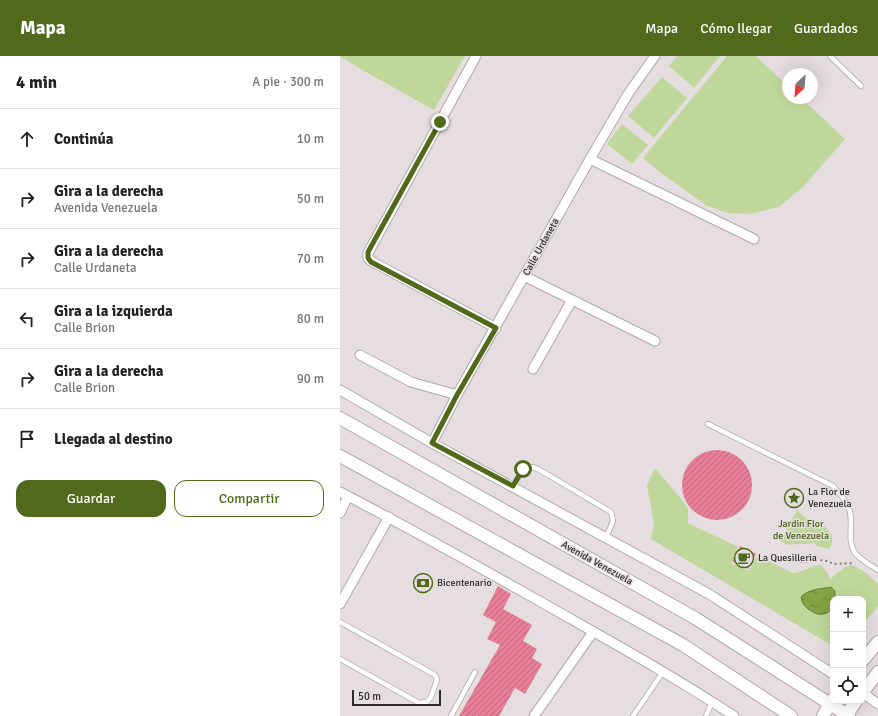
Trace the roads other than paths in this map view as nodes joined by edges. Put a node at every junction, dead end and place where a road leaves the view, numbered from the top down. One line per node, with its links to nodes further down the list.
1 (476, 56): 9 (street)
2 (655, 56): 5 (street, Calle Urdaneta)
3 (830, 56): 4 (lane)
4 (861, 86)
5 (590, 159): 6 (street); 7 (street, Calle Urdaneta)
6 (754, 239)
7 (524, 276): 8 (street); 9 (street, Calle Urdaneta)
8 (572, 300): 10 (street); 12 (street)
9 (496, 328): 14 (street, Calle Urdaneta)
10 (655, 341)
11 (360, 355): 14 (street)
12 (533, 369)
13 (340, 390): 17 (street)
14 (457, 395): 17 (street, Calle Urdaneta)
15 (340, 418): 37 (street, Avenida Venezuela)
16 (708, 424): 24 (lane)
17 (432, 443): 19 (street)
18 (340, 456): 48 (street)
19 (513, 486): 23 (street); 23 (lane)
20 (344, 494): 21 (street); 22 (street)
21 (340, 513)
22 (389, 517): 25 (street); 27 (street)
23 (606, 538): 33 (street)
24 (878, 570)
25 (340, 604)
26 (340, 622): 30 (lane)
27 (593, 632): 32 (street); 44 (street)
28 (878, 642): 29 (street)
29 (866, 656)
30 (340, 659)
31 (475, 672): 43 (lane)
32 (663, 672): 38 (street); 45 (lane)
33 (830, 672)
34 (878, 672): 35 (street)
35 (866, 688)
36 (866, 694): 42 (street)
37 (830, 700)
38 (712, 702): 46 (lane); 47 (street)
39 (830, 704): 49 (street)
40 (835, 704): 50 (street, Avenida Venezuela)
41 (854, 704): 50 (street)
42 (878, 704)
43 (451, 716)
44 (534, 716)
45 (633, 716)
46 (706, 716)
47 (734, 716)
48 (791, 716)
49 (823, 716)
50 (847, 716)

